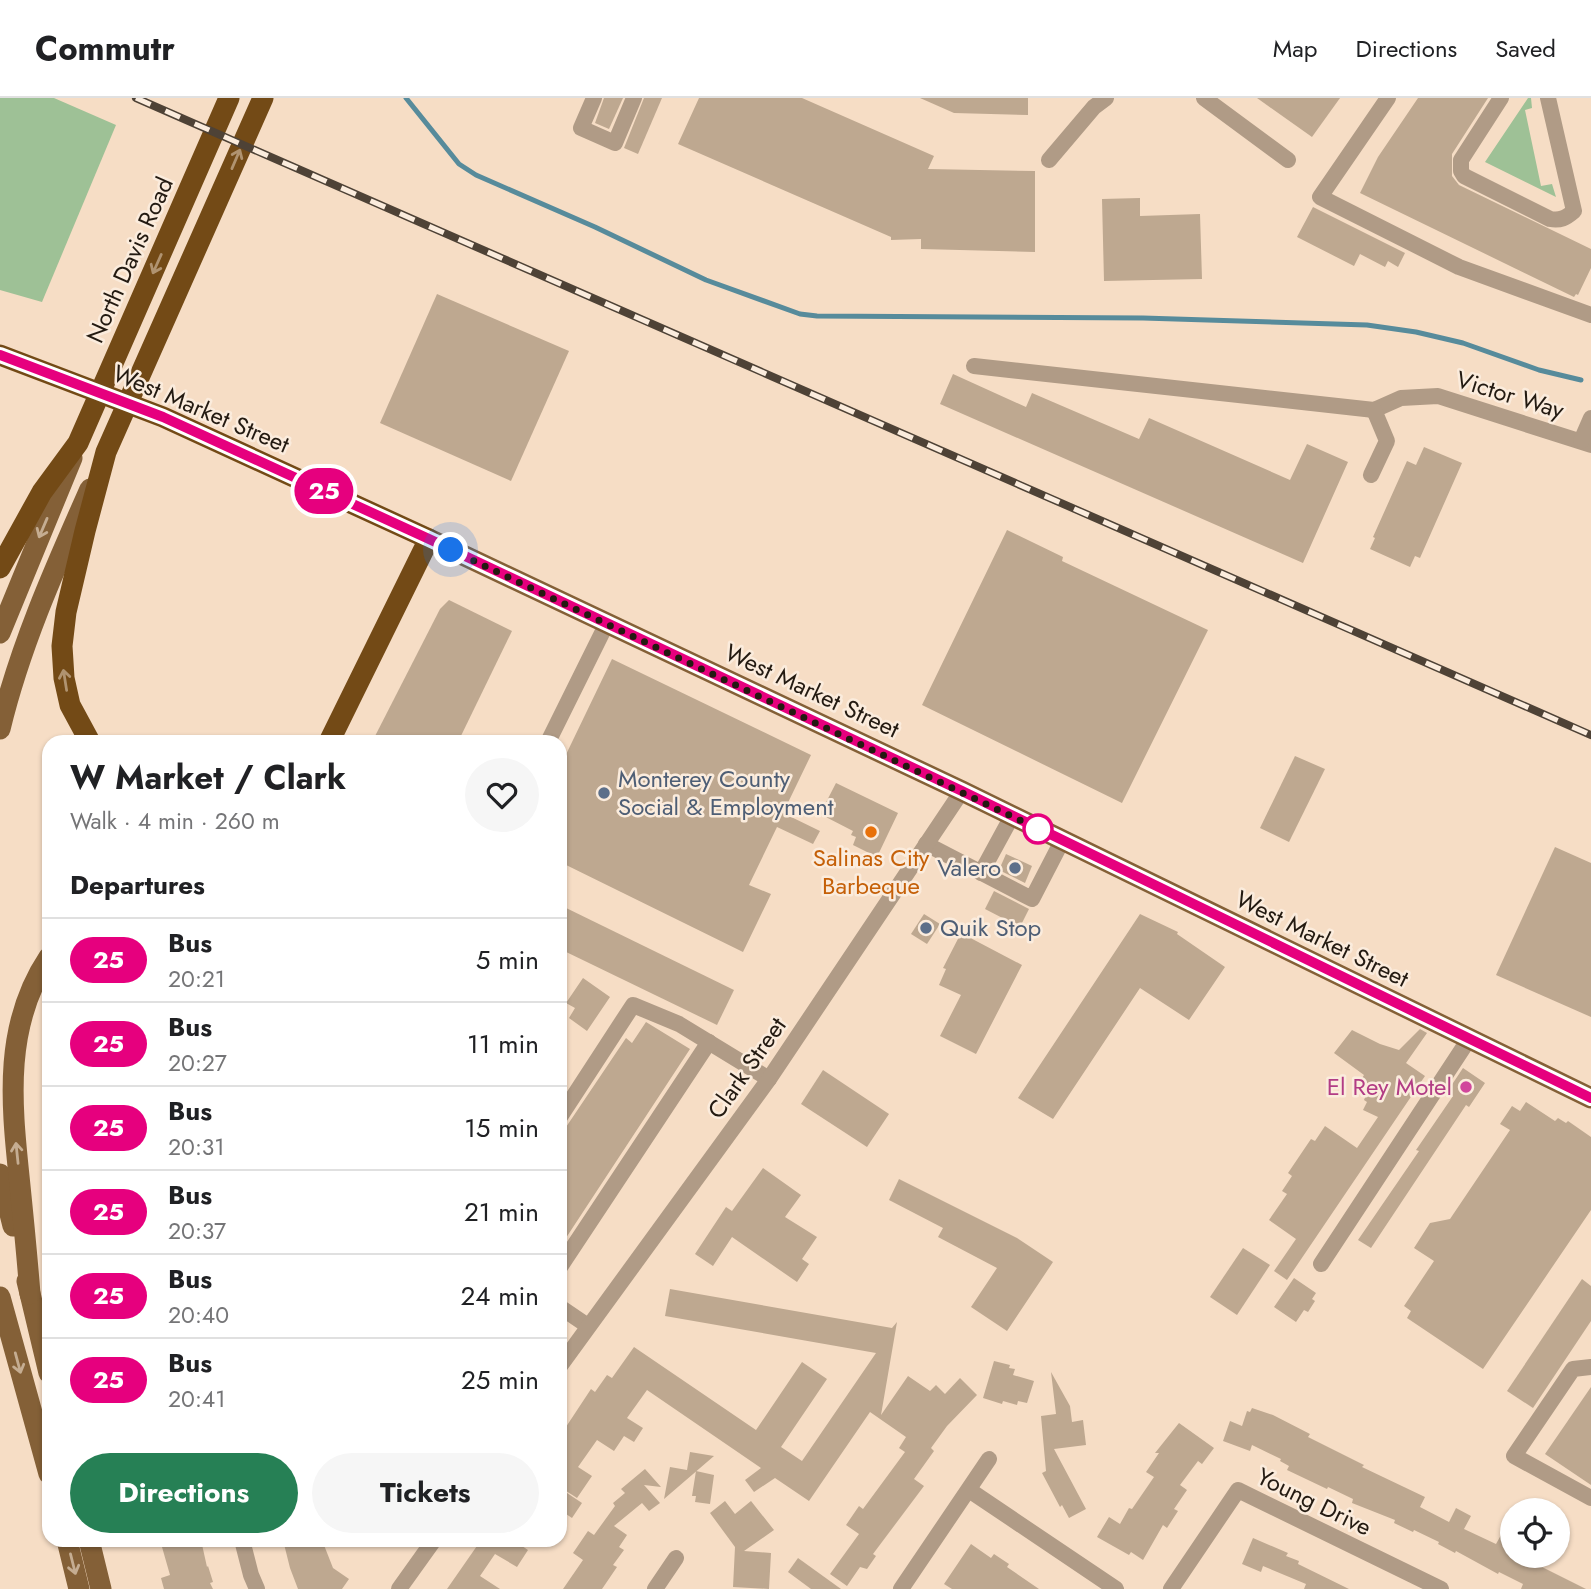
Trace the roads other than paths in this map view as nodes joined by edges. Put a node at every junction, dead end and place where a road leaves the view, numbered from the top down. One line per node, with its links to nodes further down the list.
1 (229, 98): 19 (highway, North Davis Road, one-way to 19)
2 (263, 98): 21 (highway, one-way to 2)
3 (594, 98): 4 (street)
4 (634, 98)
5 (1204, 98): 11 (street)
6 (1388, 98): 14 (street)
7 (1501, 98): 12 (street)
8 (1548, 98): 12 (street)
9 (1094, 101): 10 (street)
10 (1049, 160)
11 (1287, 160)
12 (1574, 211): 13 (street)
13 (1591, 211)
14 (1591, 315)
15 (0, 355): 23 (highway, West Market Street)
16 (974, 366): 17 (street)
17 (1374, 410): 20 (street, Victor Way); 22 (street)
18 (1591, 418): 20 (street)
19 (78, 443): 24 (highway, North Davis Road); 26 (main road, one-way to 26)
20 (1586, 443)
21 (106, 452): 27 (main road); 28 (highway, one-way to 21)
22 (1371, 475)
23 (429, 539): 25 (main road, West Market Street); 29 (highway)
24 (0, 568)
25 (607, 623): 30 (street); 31 (main road, West Market Street)
26 (0, 633)
27 (0, 729)
28 (86, 735)
29 (332, 735)
30 (551, 735)
31 (962, 791): 32 (main road, West Market Street); 34 (street, Clark Street)
32 (1012, 816): 33 (main road, West Market Street); 35 (street)
33 (1062, 841): 35 (street); 37 (main road, West Market Street)
34 (926, 845): 35 (street); 39 (street, Clark Street)
35 (981, 873)
36 (42, 971): 45 (main road, one-way to 36)
37 (1469, 1039): 40 (main road, West Market Street); 44 (street)
38 (709, 1042): 39 (street); 41 (street); 43 (street)
39 (769, 1079): 48 (street, Clark Street)
40 (1591, 1098)
41 (567, 1106)
42 (0, 1174): 45 (main road)
43 (567, 1256)
44 (1321, 1264)
45 (30, 1294): 49 (main road)
46 (0, 1297): 52 (main road, one-way to 52)
47 (567, 1312): 48 (street)
48 (588, 1326): 50 (street, Clark Street)
49 (42, 1344)
50 (567, 1356)
51 (1591, 1367): 55 (street)
52 (42, 1449)
53 (989, 1459): 54 (street)
54 (969, 1490): 66 (street); 67 (street)
55 (1591, 1498)
56 (69, 1547): 61 (main road, one-way to 61)
57 (91, 1547): 62 (main road)
58 (244, 1547): 63 (street)
59 (429, 1547): 64 (street)
60 (676, 1558): 65 (street)
61 (79, 1589)
62 (101, 1589)
63 (257, 1589)
64 (399, 1589)
65 (655, 1589)
66 (901, 1589)
67 (1115, 1589)
68 (1171, 1589): 69 (street, Young Drive)
69 (1441, 1589)

